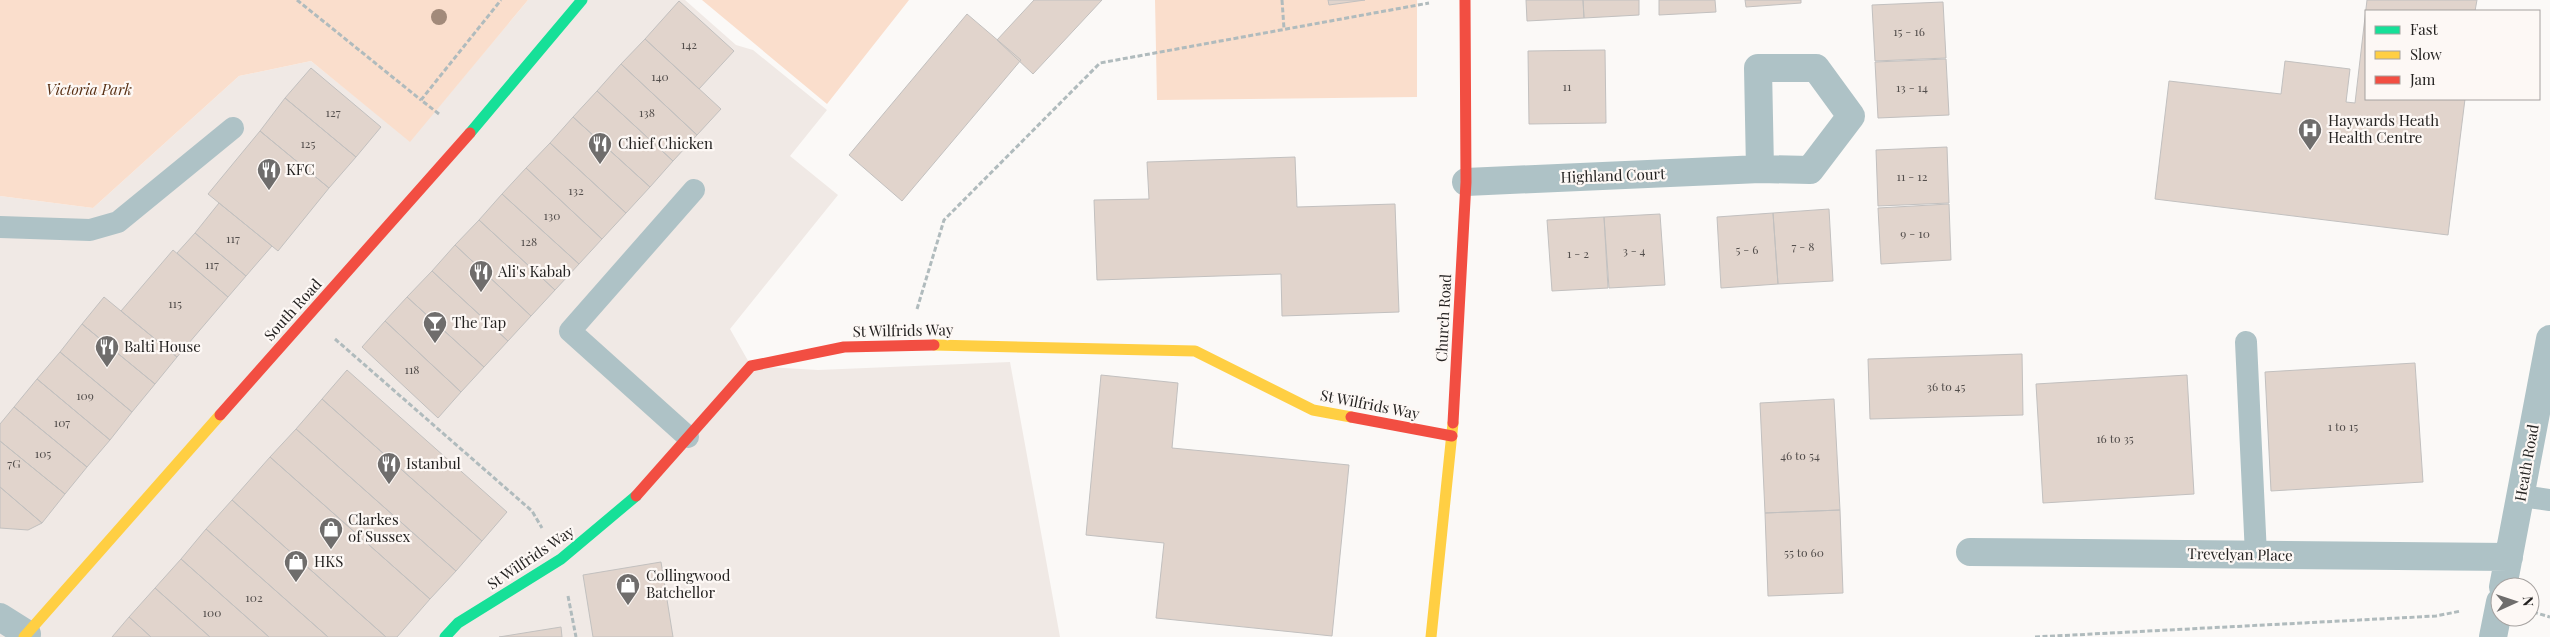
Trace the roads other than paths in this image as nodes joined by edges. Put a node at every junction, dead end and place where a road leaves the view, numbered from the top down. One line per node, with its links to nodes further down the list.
1 (582, 0): 19 (street, South Road)
2 (1466, 0): 5 (street, Church Road)
3 (232, 128): 7 (lane)
4 (1760, 169): 5 (street, Highland Court)
5 (1466, 182): 10 (street, Church Road)
6 (694, 190): 11 (lane)
7 (0, 227)
8 (2550, 339): 12 (street, Heath Road)
9 (2246, 342): 15 (lane)
10 (1452, 436): 11 (street, St Wilfrids Way); 21 (street, Church Road)
11 (688, 437): 20 (street, St Wilfrids Way)
12 (2521, 496): 13 (lane); 16 (street, Heath Road)
13 (2550, 500)
14 (1970, 552): 15 (street, Trevelyan Place)
15 (2256, 555): 16 (street, Trevelyan Place)
16 (2509, 557): 17 (street, Heath Road)
17 (2505, 577)
18 (0, 617): 19 (street)
19 (25, 636)
20 (445, 637)
21 (1431, 637)

